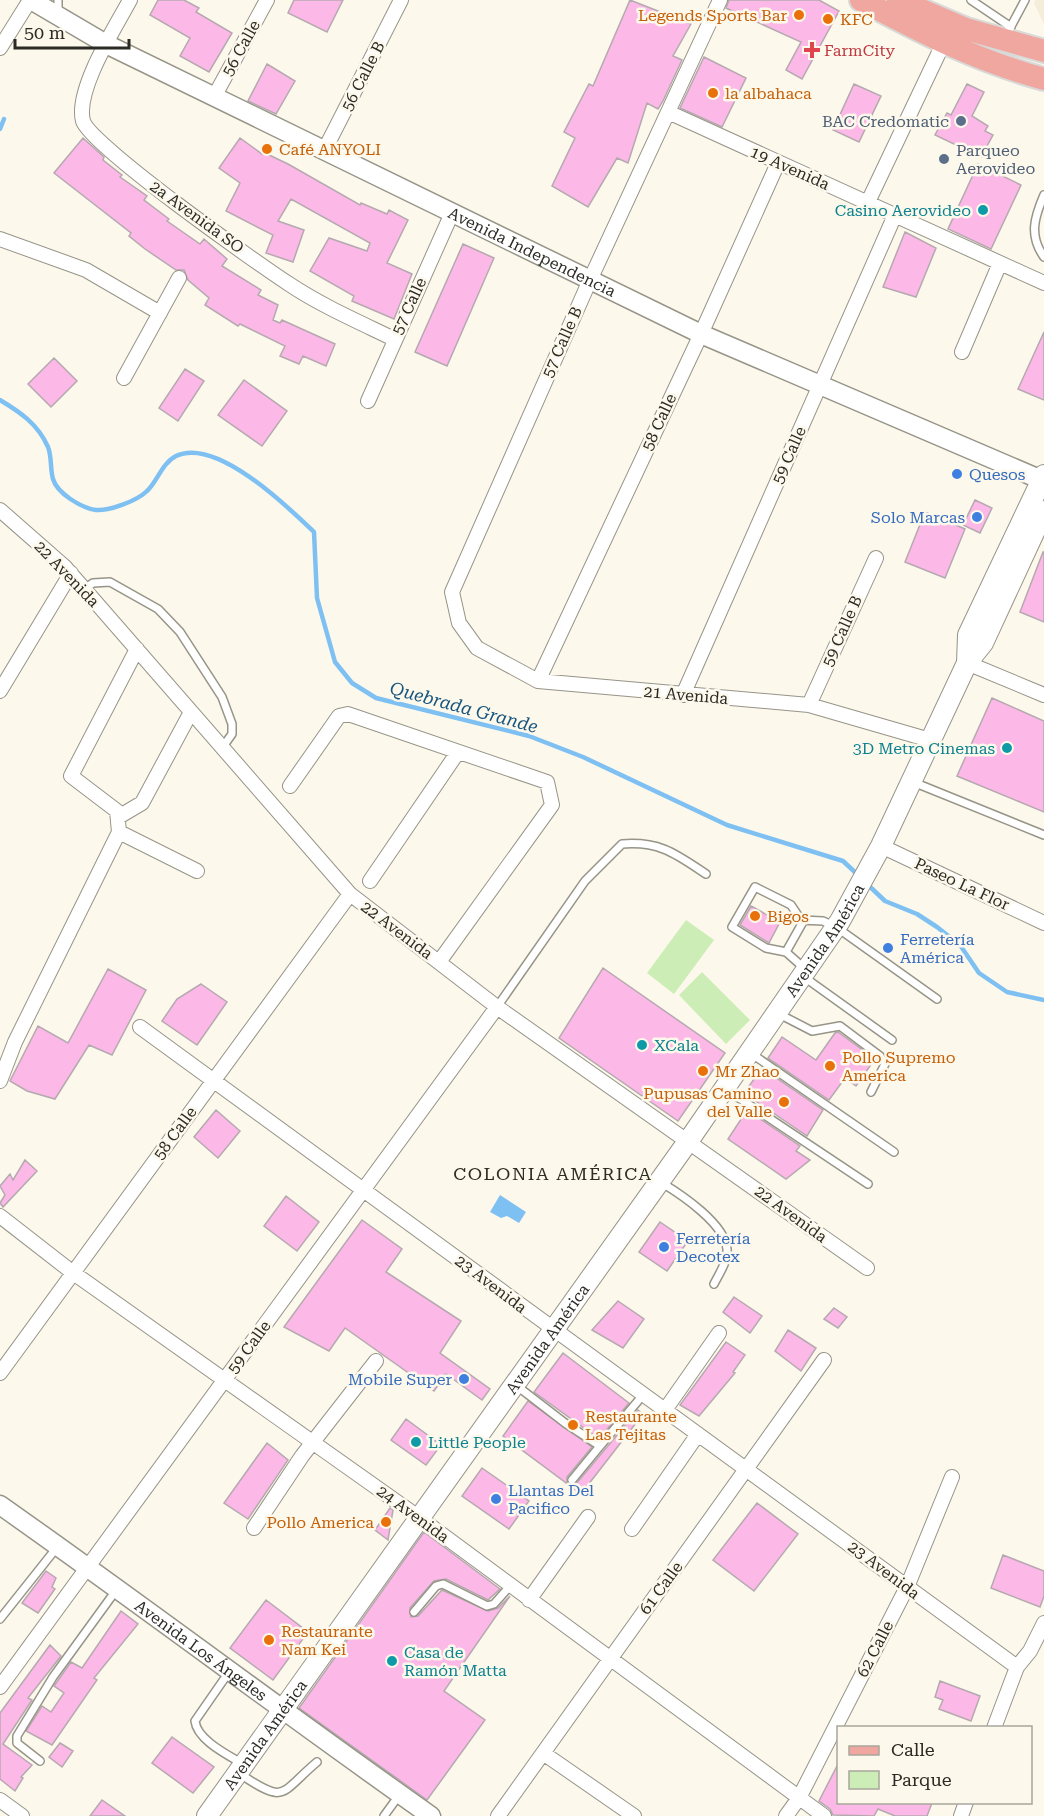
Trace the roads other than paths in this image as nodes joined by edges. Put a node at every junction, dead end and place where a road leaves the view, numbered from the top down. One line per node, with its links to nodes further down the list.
1 (31, 0): 10 (street, Avenida Independencia); 14 (street)
2 (130, 0): 13 (street, 2a Avenida SO)
3 (267, 0): 17 (street, 56 Calle)
4 (401, 0): 19 (street, 56 Calle B)
5 (720, 0): 18 (street, 57 Calle B)
6 (861, 0): 12 (main road)
7 (898, 0): 11 (main road)
8 (971, 0): 11 (lane)
9 (1025, 0): 11 (lane)
10 (58, 8): 13 (street, Avenida Independencia)
11 (1007, 33): 15 (main road)
12 (943, 44): 16 (main road); 22 (street)
13 (106, 45): 17 (street, Avenida Independencia); 33 (street, 2a Avenida SO)
14 (0, 48)
15 (1044, 51)
16 (1044, 79)
17 (214, 97): 19 (street, Avenida Independencia)
18 (668, 112): 20 (street, 19 Avenida); 29 (street, 57 Calle B)
19 (324, 151): 23 (street, Avenida Independencia)
20 (778, 163): 22 (street, 19 Avenida); 32 (street, 58 Calle)
21 (1044, 195): 26 (lane)
22 (868, 202): 24 (street, 19 Avenida)
23 (452, 213): 29 (street, Avenida Independencia); 33 (street, 57 Calle)
24 (895, 215): 27 (street, 19 Avenida); 36 (street, 59 Calle)
25 (0, 239): 31 (street)
26 (1044, 257)
27 (1000, 263): 30 (street, 19 Avenida); 34 (street)
28 (179, 278): 31 (street)
29 (590, 280): 32 (street, Avenida Independencia); 44 (street, 57 Calle B)
30 (1044, 283)
31 (160, 313): 35 (street)
32 (701, 334): 36 (street, Avenida Independencia); 47 (street, 58 Calle)
33 (394, 339): 37 (street, 57 Calle)
34 (962, 352)
35 (124, 378)
36 (820, 383): 38 (street, Avenida Independencia); 50 (street, 59 Calle)
37 (368, 401)
38 (1043, 479): 46 (main road)
39 (0, 510): 42 (street, 22 Avenida)
40 (1044, 511): 46 (main road)
41 (876, 558): 51 (street, 59 Calle B)
42 (71, 573): 43 (street, 22 Avenida); 48 (street)
43 (84, 589): 45 (street, 22 Avenida); 54 (lane)
44 (459, 623): 47 (street, 21 Avenida)
45 (137, 649): 52 (street, 22 Avenida); 58 (street)
46 (967, 663): 49 (street); 53 (main road, Avenida América)
47 (538, 681): 50 (street, 21 Avenida)
48 (0, 691)
49 (1044, 694)
50 (683, 695): 51 (street, 21 Avenida)
51 (809, 705): 53 (street, 21 Avenida)
52 (191, 712): 54 (street, 22 Avenida); 58 (street)
53 (930, 740): 56 (main road, Avenida América)
54 (222, 748): 65 (street, 22 Avenida)
55 (458, 752): 57 (street); 64 (street); 70 (street)
56 (911, 781): 60 (lane); 61 (main road, Avenida América)
57 (290, 786)
58 (120, 816): 59 (street)
59 (119, 832): 62 (street); 79 (street)
60 (1044, 835)
61 (878, 850): 67 (street, Paseo La Flor); 68 (main road, Avenida América)
62 (197, 871)
63 (706, 874): 73 (lane)
64 (370, 881)
65 (350, 894): 70 (street, 22 Avenida); 78 (street, 58 Calle)
66 (804, 921): 68 (lane); 69 (lane); 69 (lane)
67 (1044, 923)
68 (838, 924): 71 (main road, Avenida América); 72 (lane)
69 (786, 952): 71 (lane)
70 (439, 962): 73 (street, 22 Avenida)
71 (804, 973): 74 (main road, Avenida América); 76 (lane)
72 (937, 999)
73 (498, 1006): 82 (street, 22 Avenida); 86 (street, 59 Calle)
74 (776, 1013): 77 (main road, Avenida América); 81 (lane)
75 (140, 1027): 78 (street, 23 Avenida)
76 (892, 1040)
77 (750, 1052): 80 (main road, Avenida América); 83 (lane)
78 (214, 1080): 86 (street, 23 Avenida); 89 (street, 58 Calle)
79 (0, 1081)
80 (725, 1088): 82 (main road, Avenida América); 85 (lane)
81 (871, 1092)
82 (689, 1140): 84 (main road, Avenida América); 88 (street, 22 Avenida)
83 (894, 1152)
84 (660, 1182): 90 (lane); 91 (main road, Avenida América)
85 (868, 1184)
86 (365, 1190): 91 (street, 23 Avenida); 96 (street, 59 Calle)
87 (0, 1216): 89 (street, 24 Avenida)
88 (867, 1268)
89 (72, 1272): 95 (street, 58 Calle); 96 (street, 24 Avenida)
90 (714, 1284)
91 (553, 1331): 97 (main road, Avenida América); 98 (street, 23 Avenida)
92 (719, 1332): 99 (street)
93 (824, 1360): 103 (street, 61 Calle)
94 (376, 1361): 101 (street)
95 (0, 1373)
96 (226, 1378): 101 (street, 24 Avenida); 112 (street, 59 Calle)
97 (515, 1385): 102 (lane); 108 (main road, Avenida América)
98 (643, 1395): 99 (street, 23 Avenida); 102 (lane)
99 (665, 1410): 100 (street, 23 Avenida)
100 (698, 1434): 103 (street, 23 Avenida); 110 (street)
101 (314, 1441): 108 (street, 24 Avenida); 109 (street)
102 (600, 1446): 105 (lane)
103 (747, 1468): 115 (street, 23 Avenida); 120 (street, 61 Calle)
104 (952, 1477): 115 (street, 62 Calle)
105 (572, 1480)
106 (0, 1505): 111 (street, Avenida Los Ángeles)
107 (588, 1517): 116 (street)
108 (421, 1519): 113 (street, 24 Avenida); 124 (main road, Avenida América)
109 (254, 1528)
110 (632, 1529)
111 (59, 1546): 112 (street, Avenida Los Ángeles); 118 (lane)
112 (87, 1566): 114 (street, Avenida Los Ángeles); 123 (street, 59 Calle)
113 (510, 1586): 116 (street, 24 Avenida); 117 (lane)
114 (118, 1587): 122 (street, Avenida Los Ángeles); 127 (lane)
115 (907, 1587): 121 (street, 23 Avenida); 131 (street, 62 Calle)
116 (529, 1600): 120 (street, 24 Avenida)
117 (414, 1612)
118 (0, 1619)
119 (1044, 1623): 121 (street)
120 (610, 1659): 126 (street, 61 Calle); 131 (street, 24 Avenida)
121 (1017, 1667): 125 (street)
122 (229, 1672): 124 (street, Avenida Los Ángeles); 129 (lane)
123 (0, 1687)
124 (283, 1711): 129 (main road, Avenida América); 130 (street, Avenida Los Ángeles)
125 (995, 1726)
126 (543, 1753): 137 (street, 61 Calle); 138 (street)
127 (40, 1761)
128 (317, 1762): 129 (lane)
129 (241, 1769): 134 (main road, Avenida América)
130 (400, 1794): 135 (lane); 136 (street, Avenida Los Ángeles)
131 (799, 1798): 139 (street, 62 Calle); 140 (street, 24 Avenida)
132 (0, 1800): 133 (street)
133 (22, 1816)
134 (207, 1816)
135 (384, 1816)
136 (431, 1816)
137 (498, 1816)
138 (634, 1816)
139 (786, 1816)
140 (824, 1816)

